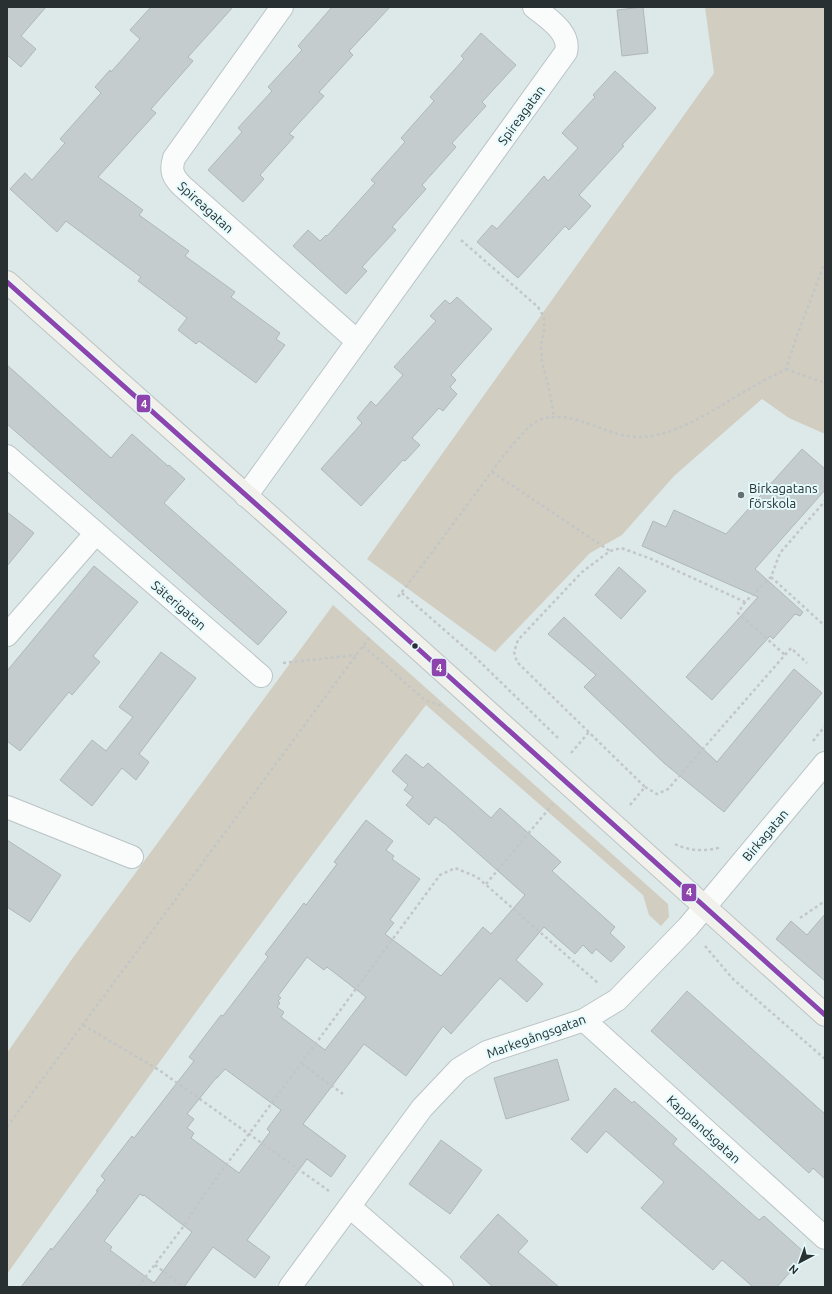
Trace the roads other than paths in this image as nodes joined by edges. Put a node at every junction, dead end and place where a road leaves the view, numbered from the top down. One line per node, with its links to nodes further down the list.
1 (282, 7): 4 (street, Spireagatan)
2 (534, 7): 4 (street, Spireagatan)
3 (7, 282): 6 (street)
4 (357, 341): 6 (street, Spireagatan)
5 (7, 456): 7 (street, Säterigatan)
6 (246, 496): 13 (street)
7 (96, 533): 8 (street); 9 (street, Säterigatan)
8 (7, 635)
9 (256, 672)
10 (825, 763): 13 (street, Birkagatan)
11 (7, 807): 12 (street)
12 (132, 857)
13 (704, 907): 14 (street); 15 (street, Markegångsgatan)
14 (825, 1015)
15 (584, 1020): 16 (street, Markegångsgatan); 17 (street, Kapplandsgatan)
16 (350, 1206): 18 (street, Markegångsgatan); 19 (street)
17 (825, 1238)
18 (290, 1287)
19 (442, 1287)

